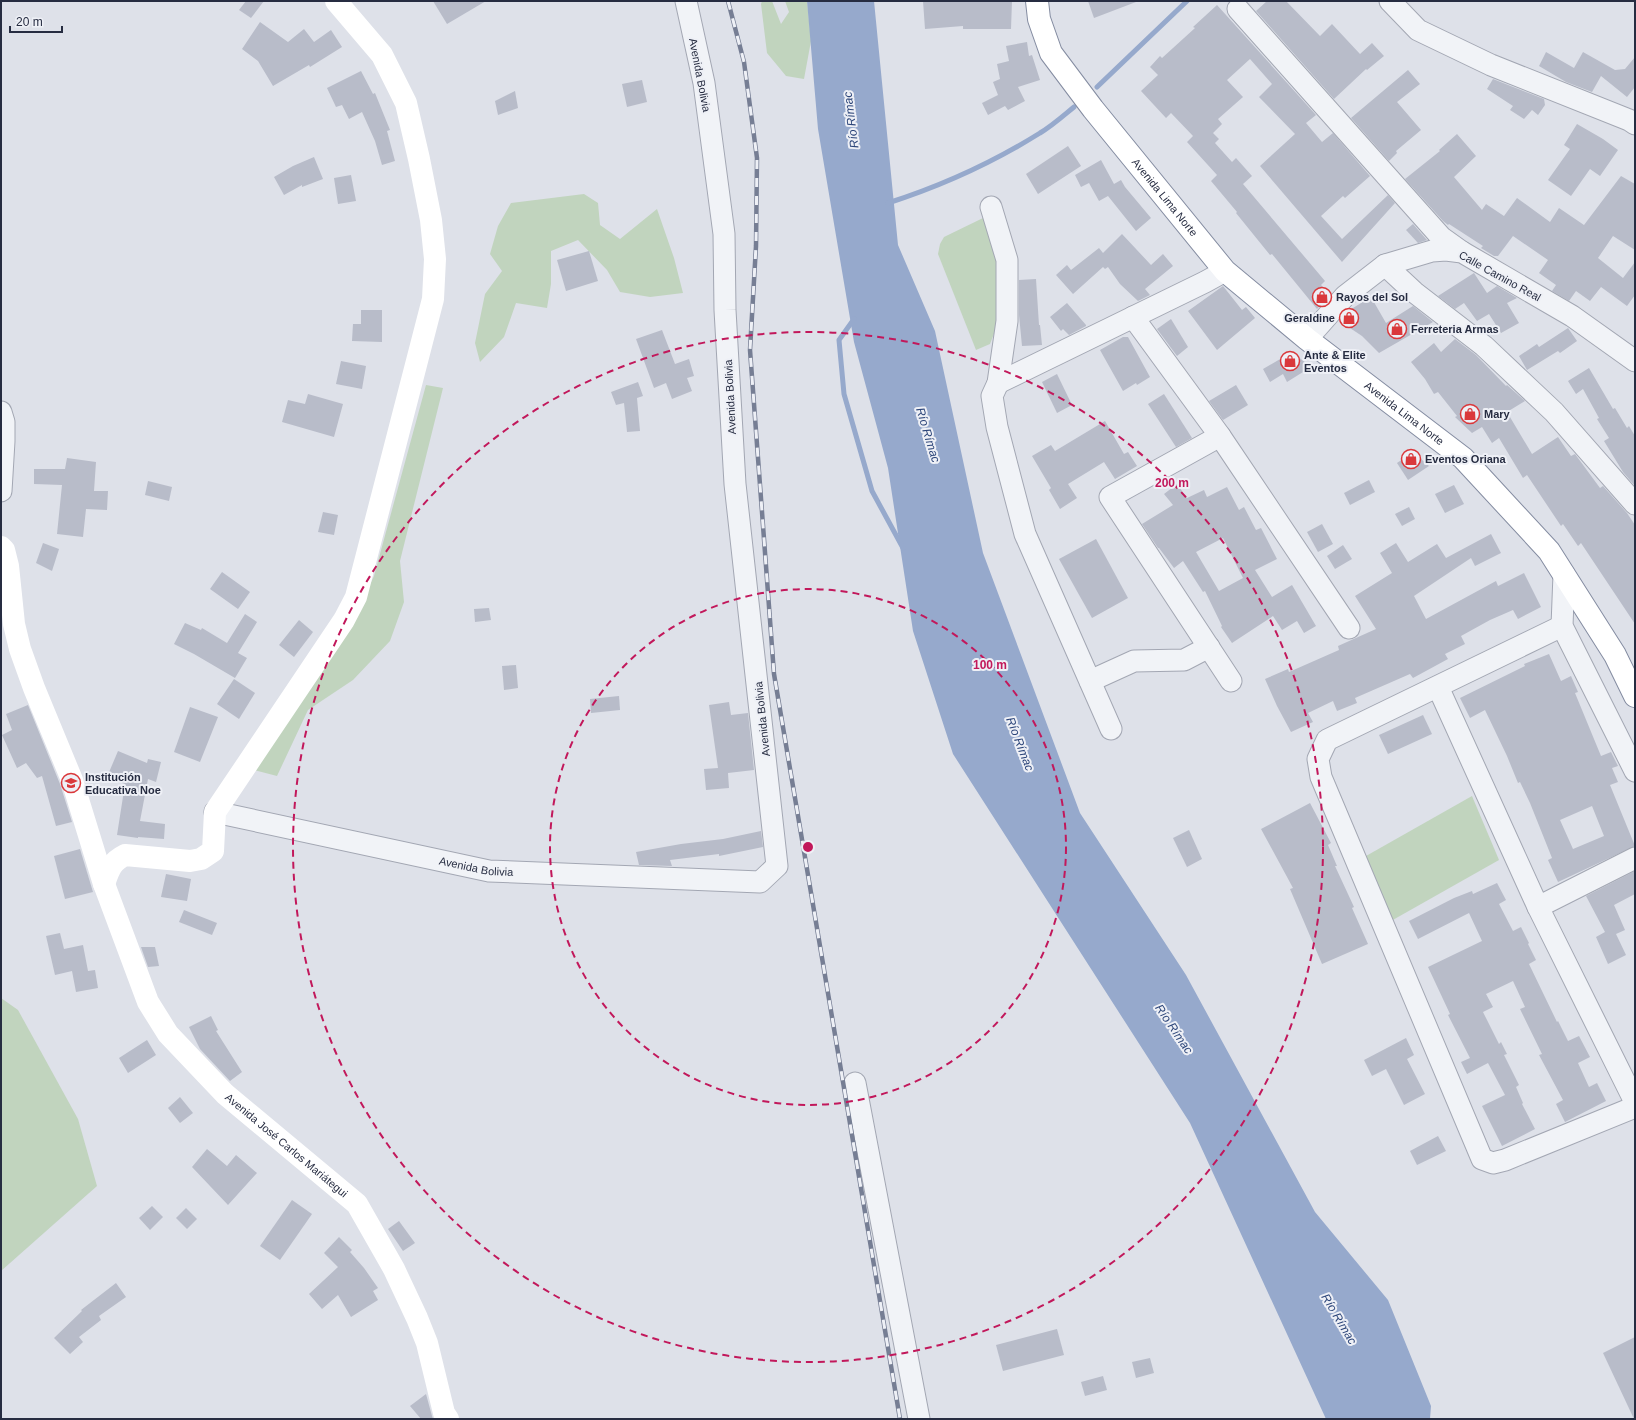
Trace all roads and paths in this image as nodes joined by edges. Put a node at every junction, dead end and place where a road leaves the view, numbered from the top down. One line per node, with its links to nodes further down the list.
1 (336, 1): 30 (main road)
2 (686, 1): 30 (street, Avenida Bolivia)
3 (1037, 1): 10 (main road, Avenida Lima Norte)
4 (1390, 1): 6 (street)
5 (1238, 10): 8 (street)
6 (1632, 122)
7 (991, 207): 14 (street)
8 (1462, 252): 9 (street, Calle Camino Real); 13 (street, Calle Camino Real)
9 (1385, 265): 12 (street, Calle Camino Real); 18 (street)
10 (1225, 271): 11 (street); 12 (main road, Avenida Lima Norte)
11 (1133, 317): 14 (street); 16 (street)
12 (1307, 339): 20 (main road, Avenida Lima Norte)
13 (1635, 361)
14 (998, 383): 24 (street)
15 (1, 412): 17 (street)
16 (1220, 436): 22 (street); 23 (street)
17 (1, 491)
18 (1635, 504)
19 (1, 547): 32 (main road, Avenida José Carlos Mariátegui)
20 (1564, 574): 21 (street); 27 (main road, Avenida Lima Norte)
21 (1562, 626): 26 (street); 29 (street)
22 (1349, 628)
23 (1209, 647): 24 (street); 25 (street)
24 (1090, 681): 28 (street)
25 (1232, 681)
26 (1438, 687): 33 (street); 36 (street)
27 (1635, 696)
28 (1111, 729)
29 (1635, 771)
30 (215, 812): 32 (main road)
31 (1635, 858): 33 (street)
32 (104, 884): 37 (main road, Avenida José Carlos Mariátegui)
33 (1538, 907): 35 (street)
34 (855, 1083): 38 (street)
35 (1635, 1102)
36 (1635, 1107)
37 (448, 1419)
38 (919, 1419)

